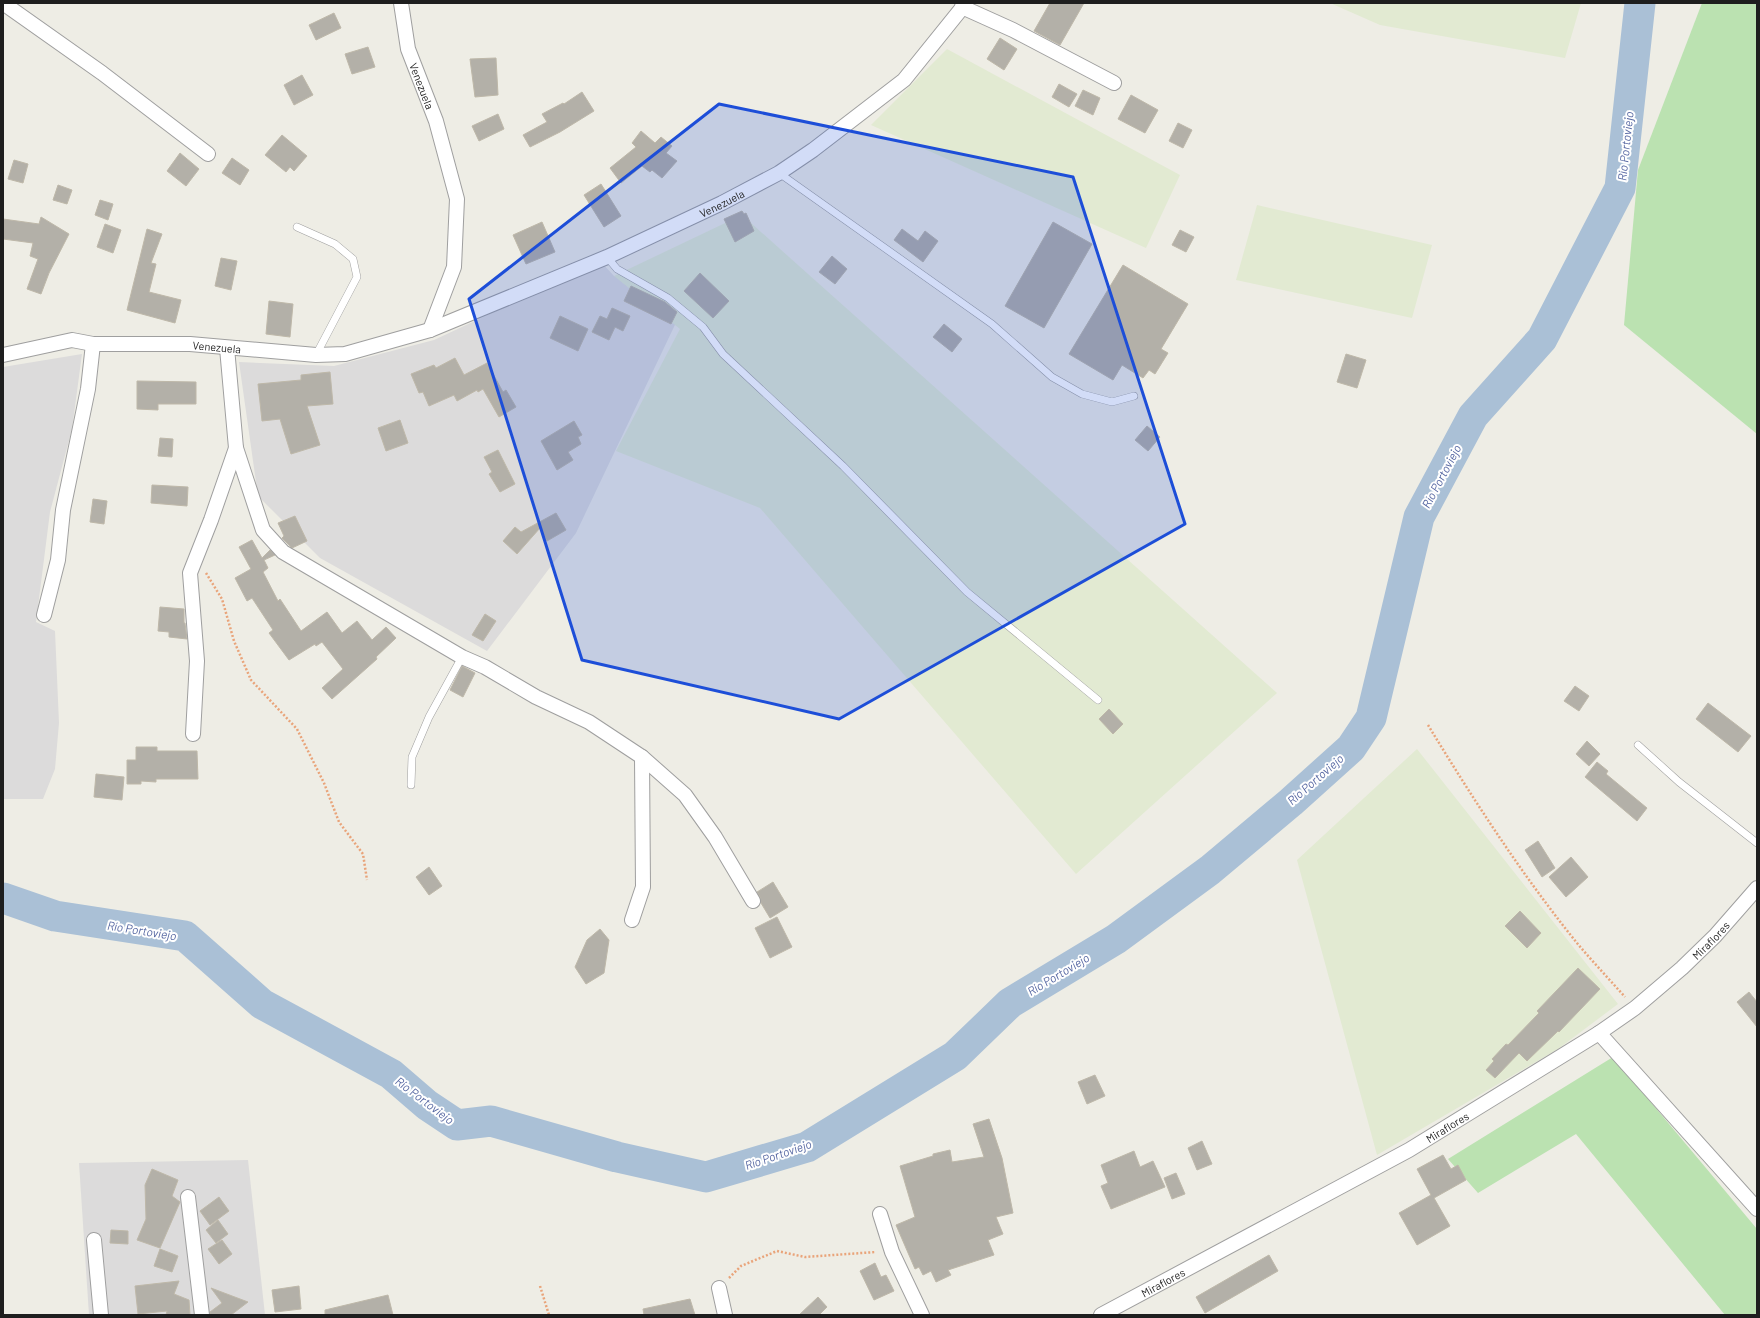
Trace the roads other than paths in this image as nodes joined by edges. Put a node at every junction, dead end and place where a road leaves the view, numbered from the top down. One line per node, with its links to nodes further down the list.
1 (3, 3): 5 (street)
2 (401, 3): 9 (street, Venezuela)
3 (964, 5): 4 (street); 6 (street, Venezuela)
4 (1114, 83)
5 (208, 154)
6 (779, 173): 8 (street, Venezuela); 14 (lane)
7 (297, 227): 13 (lane)
8 (607, 257): 9 (street, Venezuela); 18 (lane)
9 (430, 330): 13 (street, Venezuela)
10 (93, 344): 11 (street, Venezuela); 12 (street, Venezuela); 16 (street)
11 (227, 348): 13 (street, Venezuela); 15 (street)
12 (3, 355)
13 (316, 355)
14 (1134, 396)
15 (236, 448): 17 (street); 19 (street)
16 (44, 615)
17 (462, 657): 21 (street); 22 (lane)
18 (1098, 700)
19 (193, 734)
20 (1638, 745): 23 (lane)
21 (642, 757): 25 (street); 26 (street)
22 (412, 785)
23 (1757, 843)
24 (1757, 888): 27 (street, Miraflores)
25 (753, 901)
26 (632, 920)
27 (1599, 1033): 29 (street); 37 (street, Miraflores)
28 (188, 1197): 34 (street)
29 (1757, 1208)
30 (880, 1214): 36 (street)
31 (94, 1240): 33 (street)
32 (719, 1288): 35 (street)
33 (101, 1315)
34 (202, 1315)
35 (725, 1315)
36 (922, 1315)
37 (1101, 1315)

